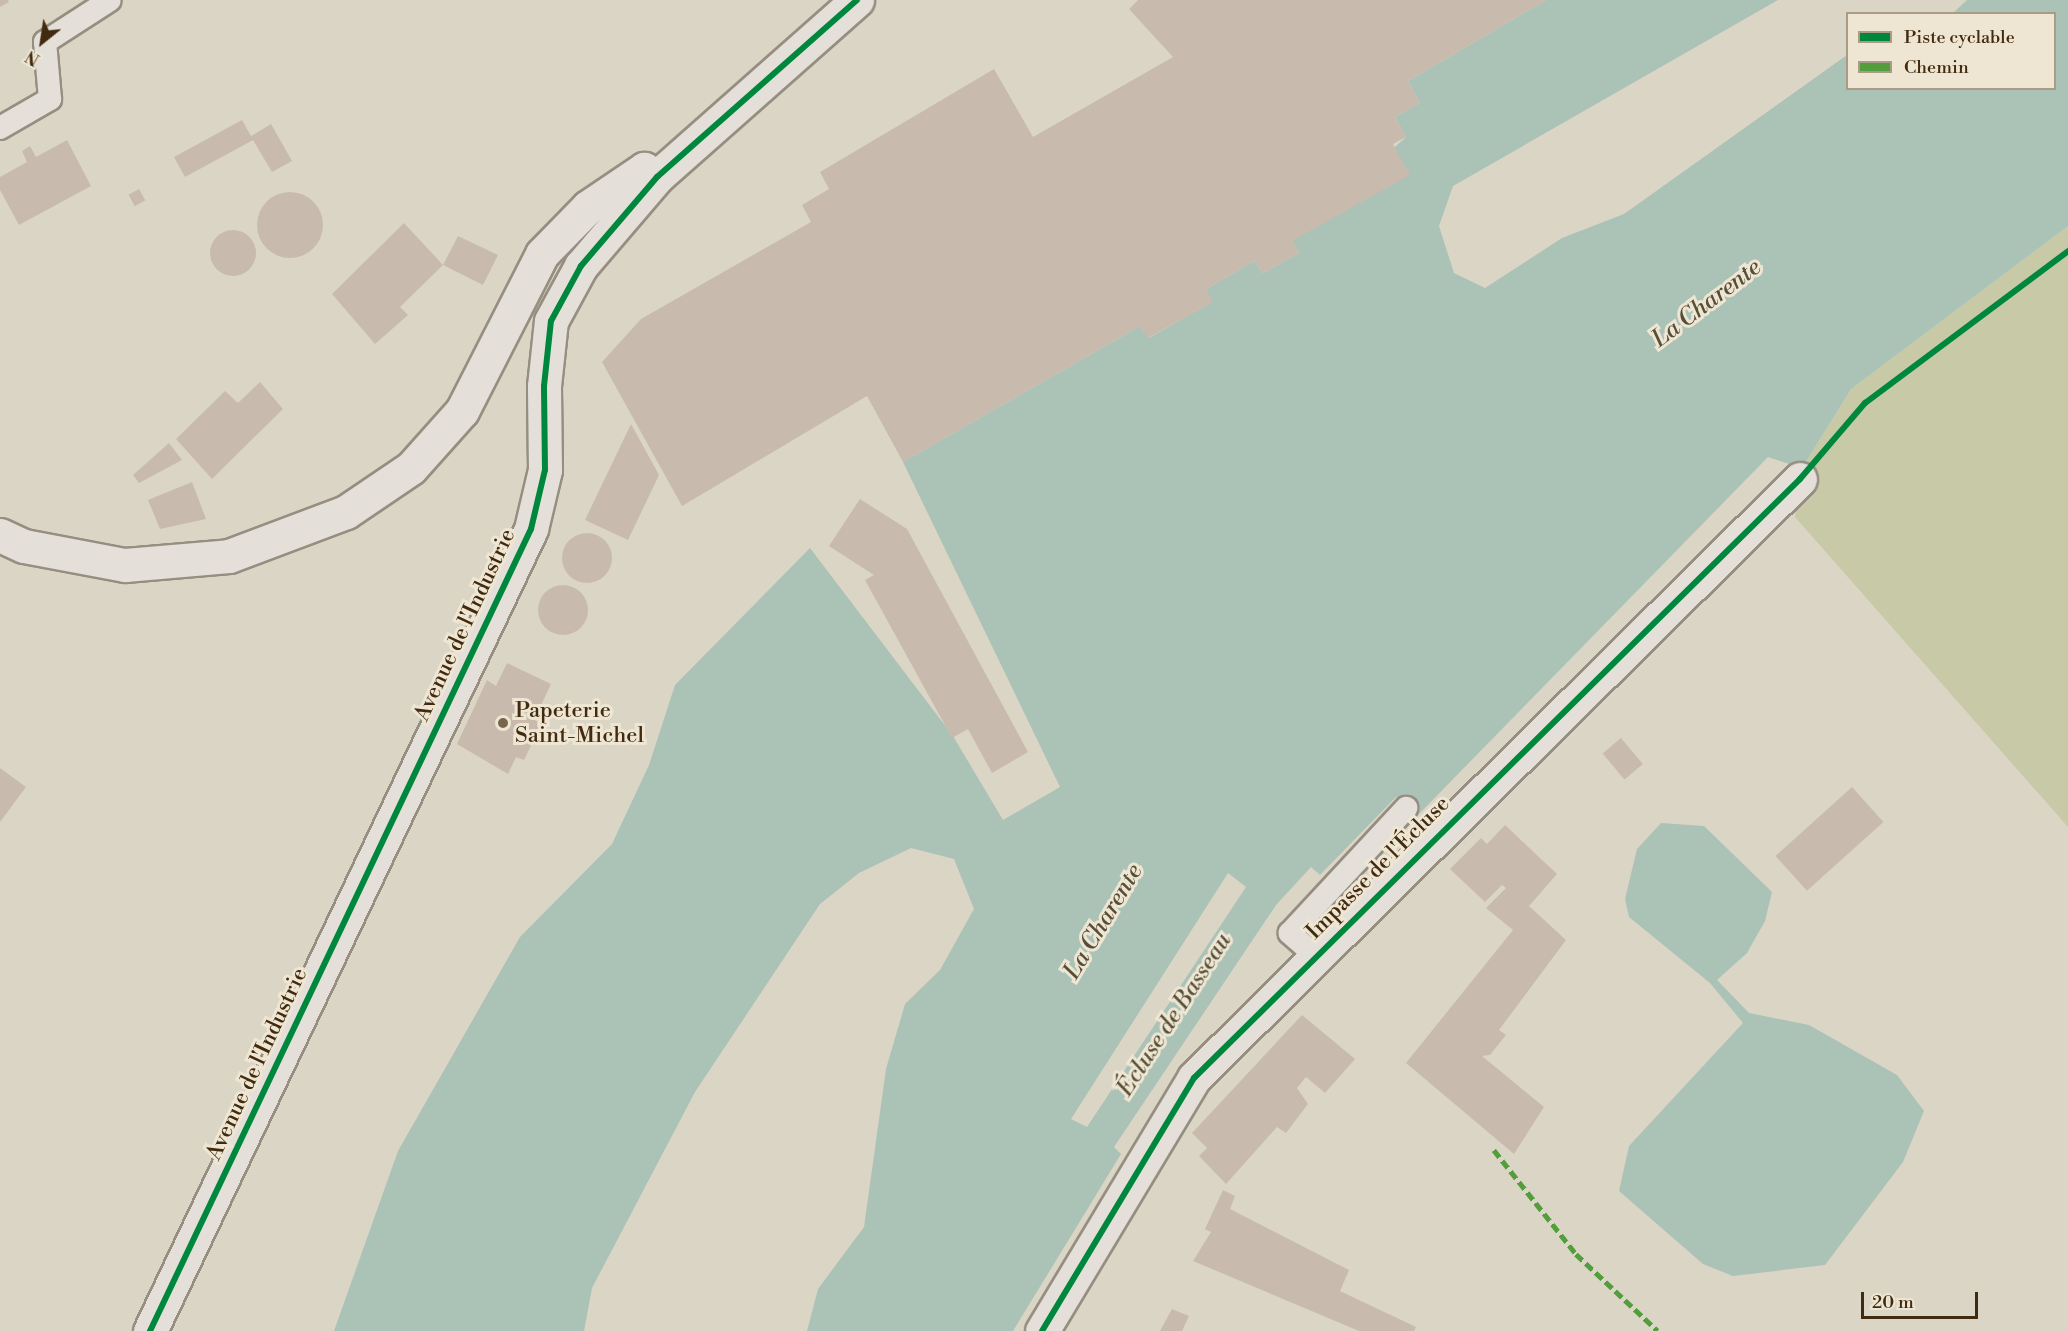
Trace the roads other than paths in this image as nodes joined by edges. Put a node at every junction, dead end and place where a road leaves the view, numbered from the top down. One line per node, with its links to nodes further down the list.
1 (110, 0): 3 (lane)
2 (857, 0): 4 (street, Avenue de l'Industrie)
3 (0, 128)
4 (657, 177): 6 (street); 9 (street, Avenue de l'Industrie)
5 (1800, 479): 8 (street, Impasse de l'Écluse)
6 (0, 535)
7 (1406, 808): 8 (lane)
8 (1316, 956): 10 (street, Impasse de l'Écluse)
9 (150, 1331)
10 (1042, 1331)

